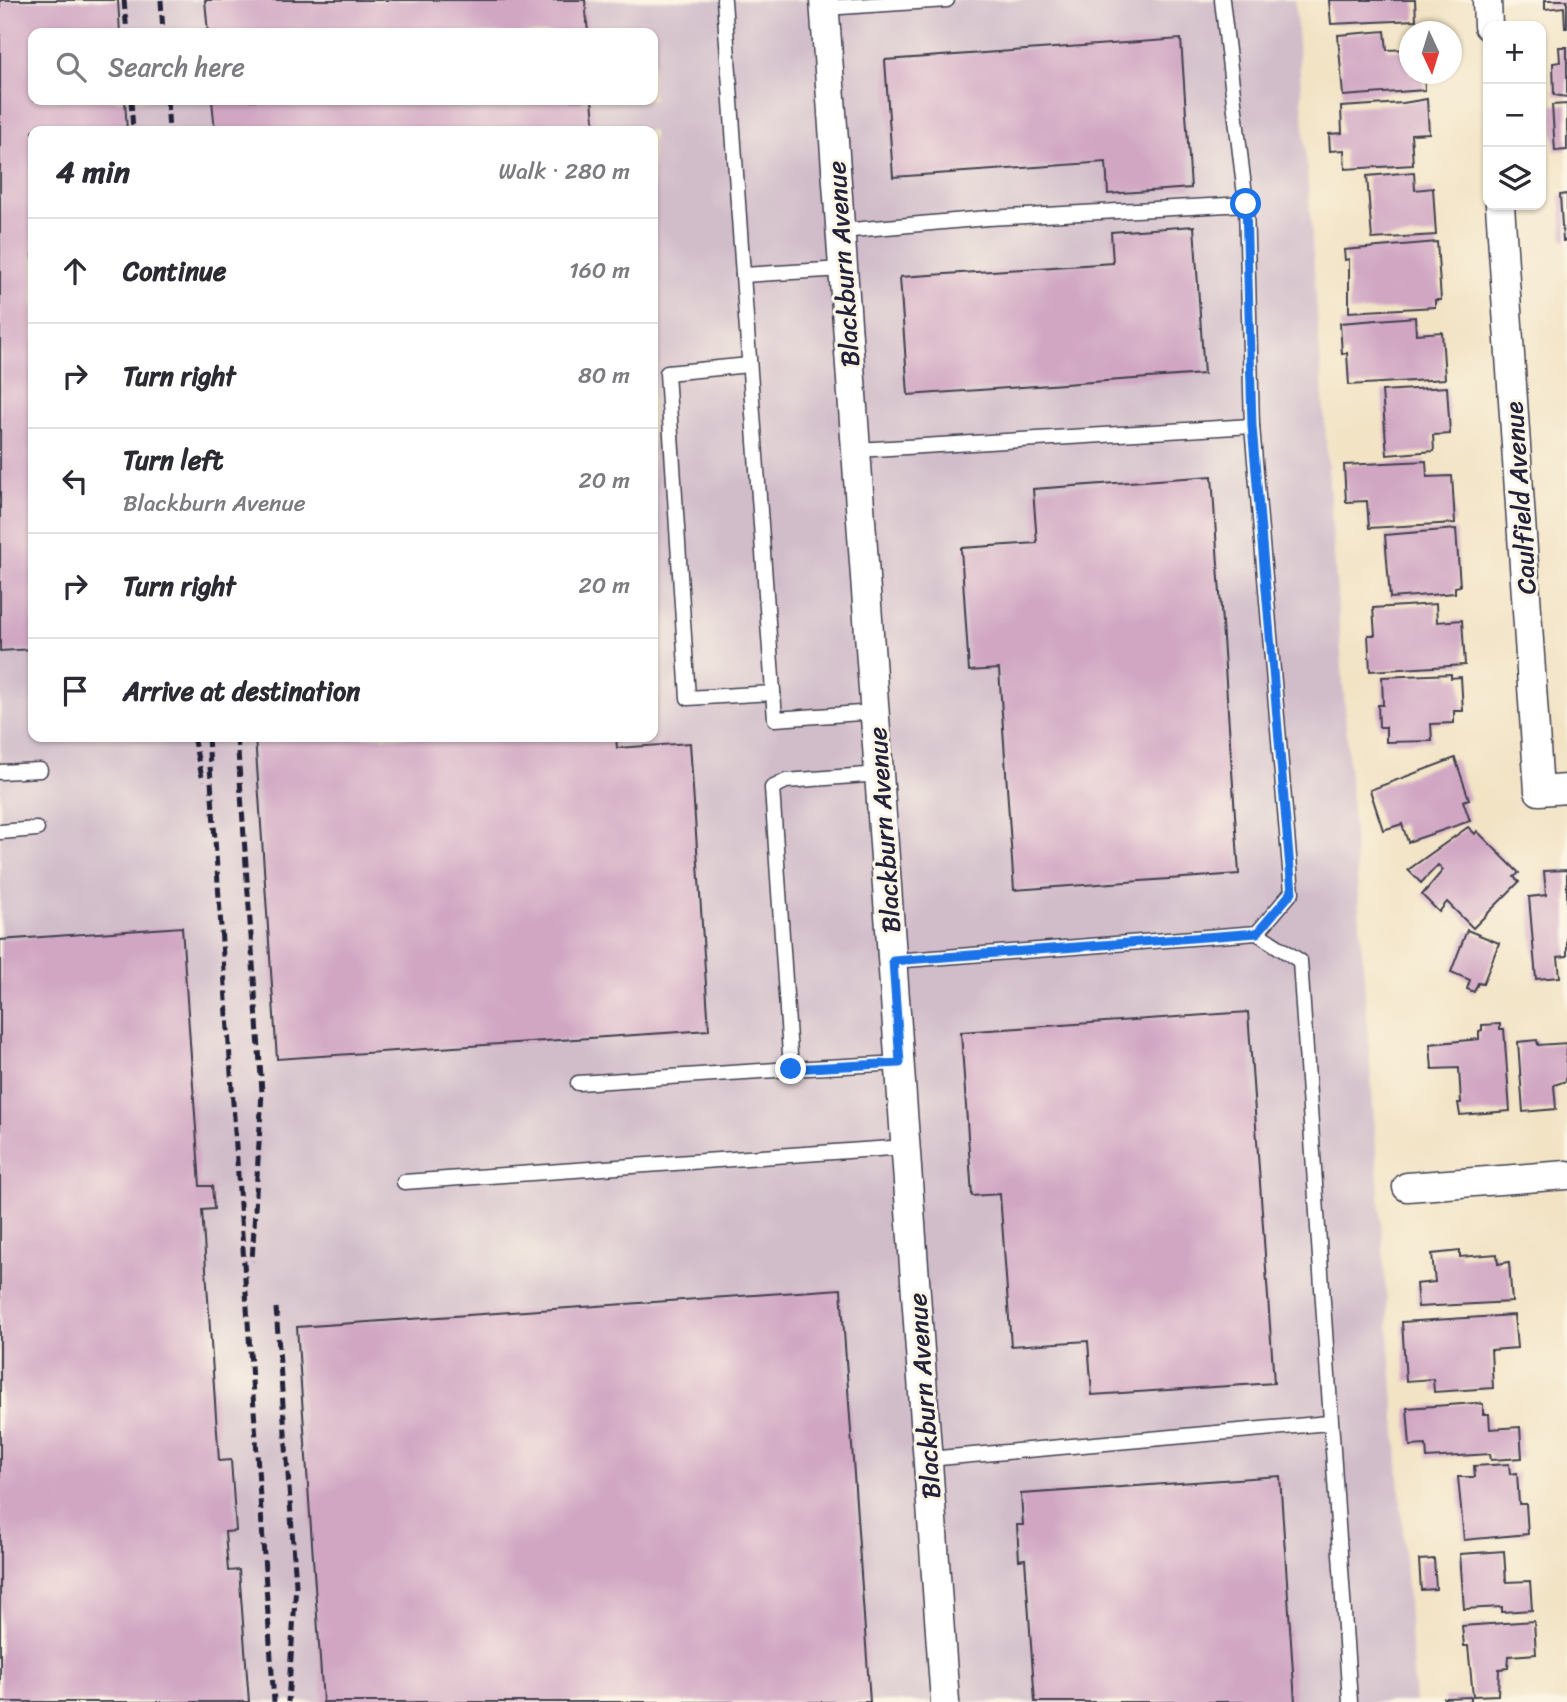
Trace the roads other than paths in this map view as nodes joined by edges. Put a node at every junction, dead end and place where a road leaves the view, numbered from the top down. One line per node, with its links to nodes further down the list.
1 (724, 0): 11 (lane)
2 (947, 0): 5 (lane)
3 (1222, 0): 7 (lane)
4 (1487, 0): 6 (street)
5 (825, 4): 9 (street, Blackburn Avenue)
6 (1488, 21)
7 (1246, 204): 9 (lane); 13 (lane)
8 (1500, 210): 20 (street, Caulfield Avenue)
9 (841, 231): 10 (street, Blackburn Avenue)
10 (844, 269): 11 (lane); 14 (street, Blackburn Avenue)
11 (743, 275): 12 (lane)
12 (749, 365): 15 (lane); 15 (lane)
13 (1252, 426): 14 (lane); 23 (lane)
14 (857, 450): 16 (street, Blackburn Avenue)
15 (773, 693): 16 (lane)
16 (875, 712): 19 (street, Blackburn Avenue)
17 (40, 770): 18 (lane)
18 (0, 772)
19 (880, 774): 24 (street, Blackburn Avenue); 26 (lane)
20 (1567, 789)
21 (37, 829): 22 (lane)
22 (0, 832)
23 (1257, 933): 24 (lane); 32 (lane)
24 (893, 961): 25 (street, Blackburn Avenue)
25 (900, 1063): 26 (lane); 28 (street, Blackburn Avenue)
26 (791, 1069): 27 (lane)
27 (578, 1083)
28 (906, 1147): 30 (lane); 33 (street, Blackburn Avenue)
29 (1567, 1175): 31 (street)
30 (404, 1182)
31 (1407, 1187)
32 (1329, 1423): 33 (lane); 35 (lane)
33 (928, 1459): 34 (street, Blackburn Avenue)
34 (945, 1702)
35 (1350, 1702)

